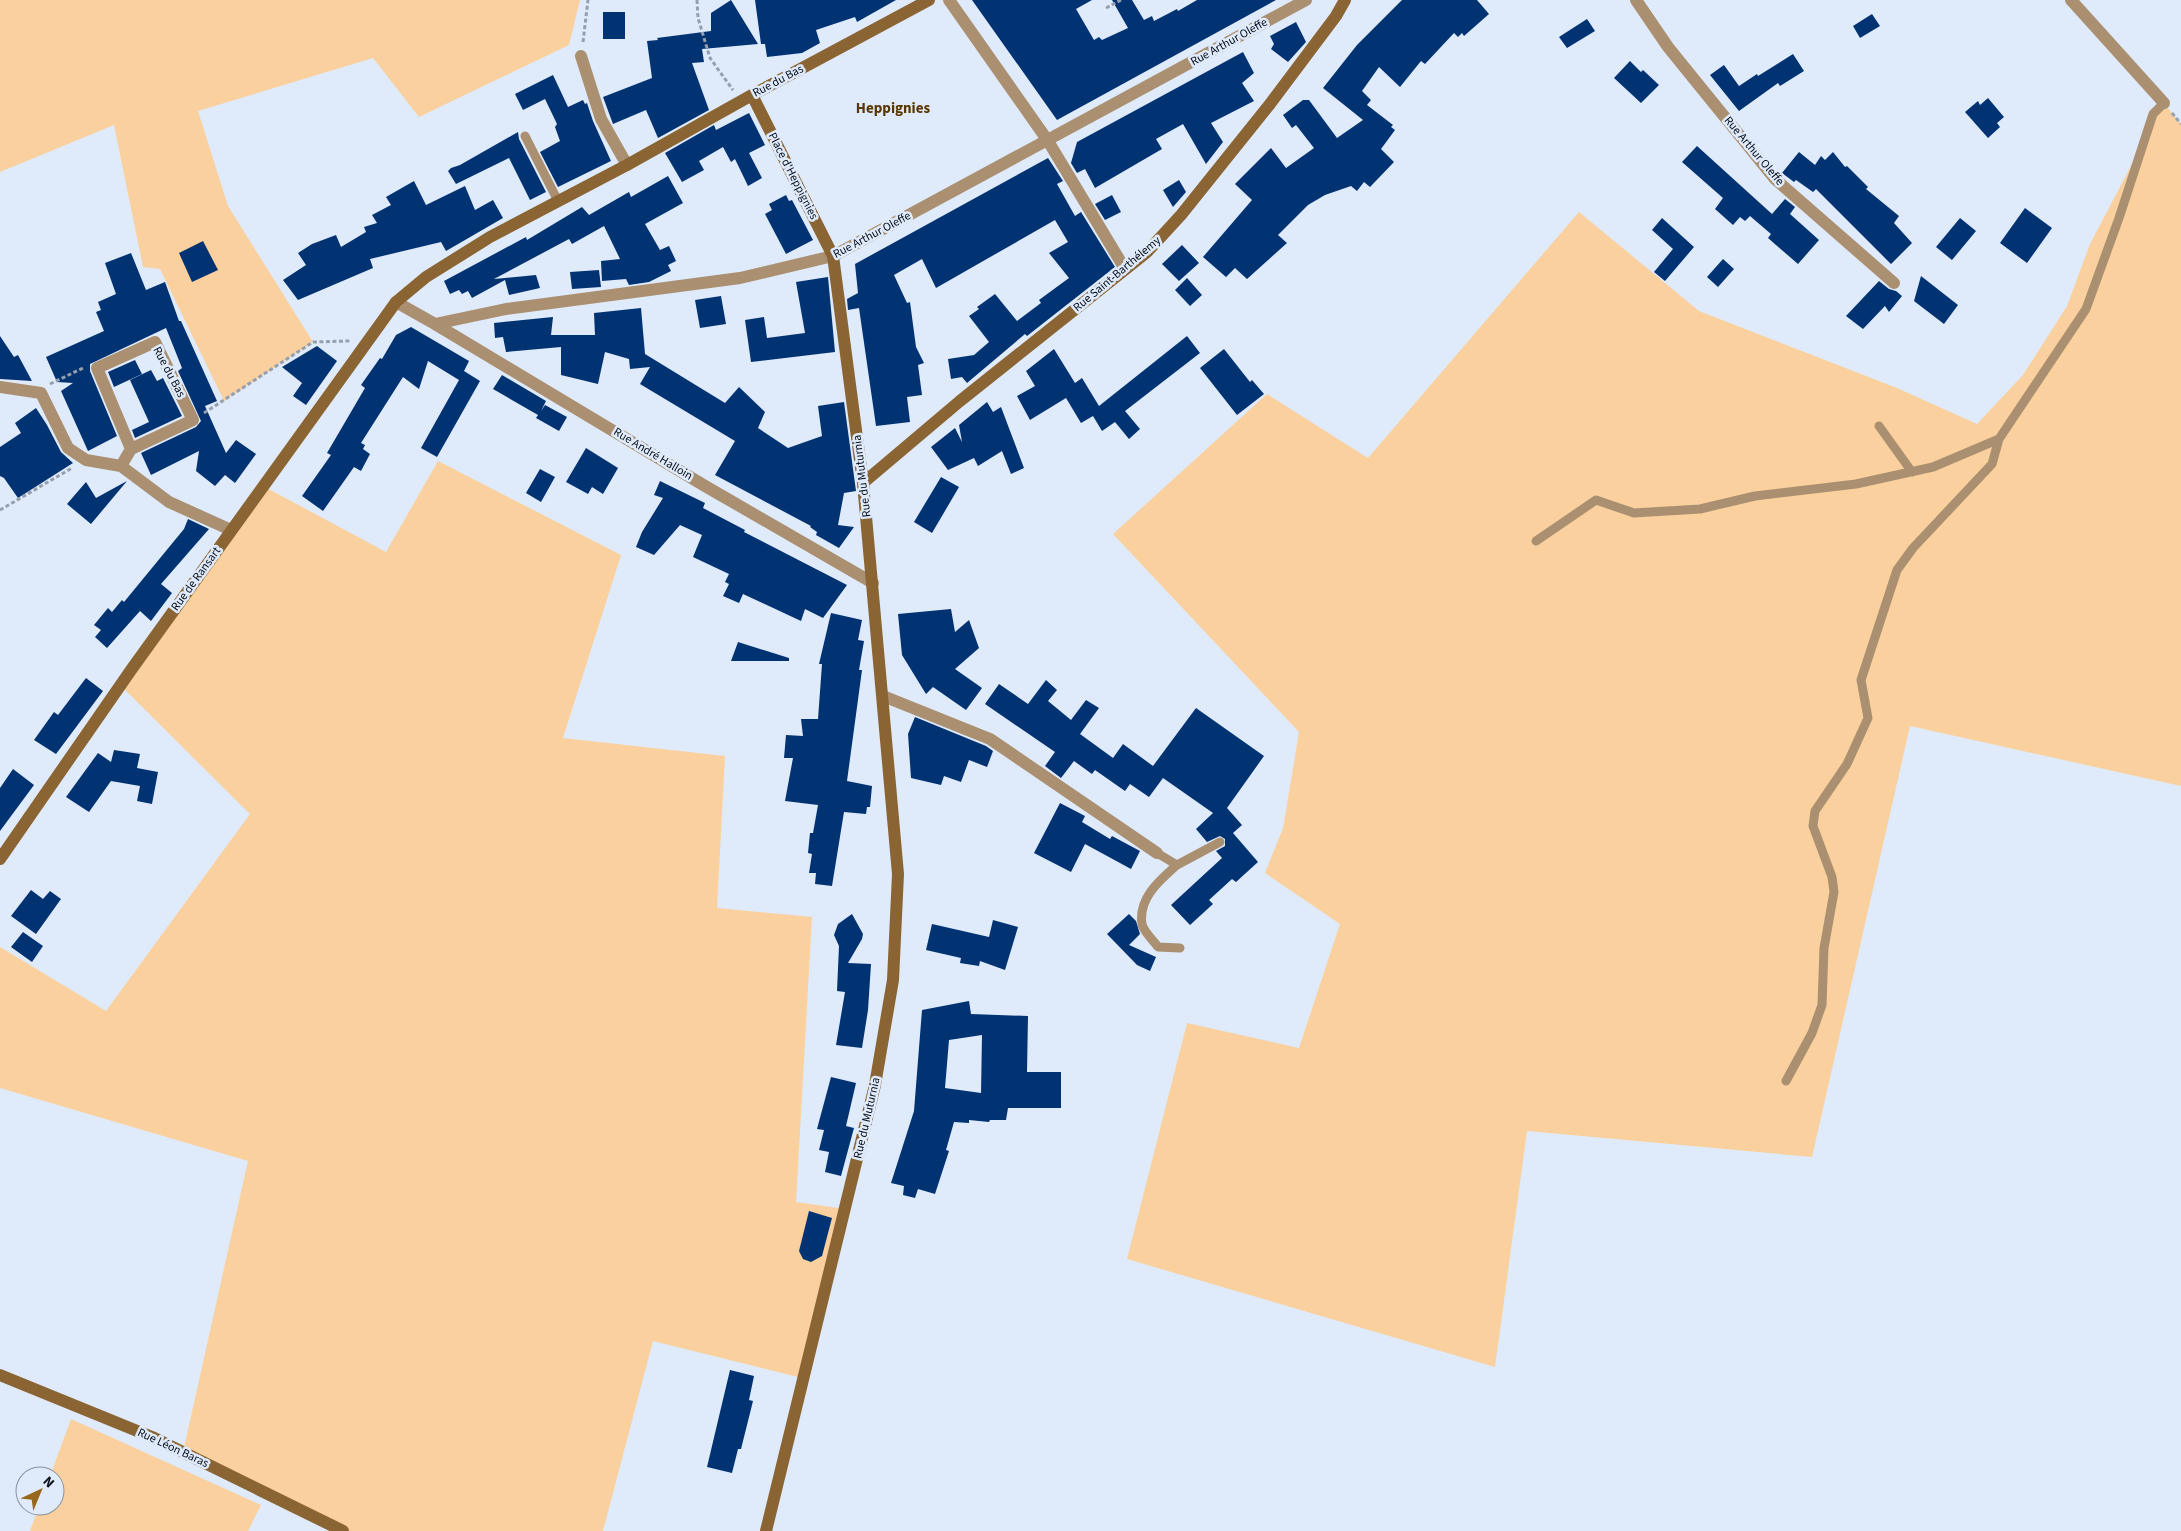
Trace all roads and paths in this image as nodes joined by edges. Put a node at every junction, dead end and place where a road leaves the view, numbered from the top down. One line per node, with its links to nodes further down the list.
1 (588, 0): 11 (path)
2 (697, 0): 12 (path)
3 (929, 0): 12 (street, Rue du Bas)
4 (949, 0): 15 (street)
5 (1121, 0): 10 (path)
6 (1306, 0): 15 (street, Rue Arthur Oleffe)
7 (1345, 0): 19 (street, Rue Saint-Barthélemy)
8 (1636, 0): 20 (street, Rue Arthur Oleffe)
9 (2071, 0): 13 (street)
10 (1106, 8)
11 (581, 56): 16 (street)
12 (747, 98): 16 (street, Rue du Bas); 18 (street, Place d'Heppignies)
13 (2164, 103): 29 (lane)
14 (526, 136): 17 (lane)
15 (1048, 141): 18 (street, Rue Arthur Oleffe); 19 (street)
16 (627, 165): 17 (street, Rue du Bas)
17 (558, 201): 21 (street, Rue du Bas)
18 (834, 256): 22 (street, Rue Arthur Oleffe); 34 (street, Rue du Muturnia)
19 (1125, 269): 34 (street, Rue Saint-Barthélemy)
20 (1894, 282)
21 (396, 302): 22 (street); 23 (street, Rue de Ransart)
22 (435, 324): 38 (street, Rue André Halloin)
23 (368, 340): 27 (path); 36 (street, Rue de Ransart)
24 (98, 368): 26 (path); 27 (street, Rue du Bas); 30 (street)
25 (0, 387): 26 (street)
26 (41, 393): 31 (street)
27 (193, 420): 30 (street)
28 (1879, 426): 33 (lane)
29 (1999, 439): 33 (lane); 45 (lane)
30 (131, 449): 32 (street)
31 (86, 460): 32 (street); 35 (path)
32 (122, 466): 36 (street)
33 (1912, 472): 37 (lane)
34 (864, 483): 38 (street, Rue du Muturnia)
35 (0, 510)
36 (231, 530): 42 (street, Rue de Ransart)
37 (1536, 541)
38 (873, 583): 39 (street, Rue du Muturnia)
39 (883, 696): 41 (street); 48 (street, Rue du Muturnia)
40 (1220, 842): 43 (lane)
41 (1156, 853): 43 (lane)
42 (0, 859)
43 (1177, 865): 44 (lane)
44 (1180, 948)
45 (1786, 1081)
46 (0, 1375): 47 (street, Rue Léon Baras)
47 (342, 1531)
48 (766, 1531)

